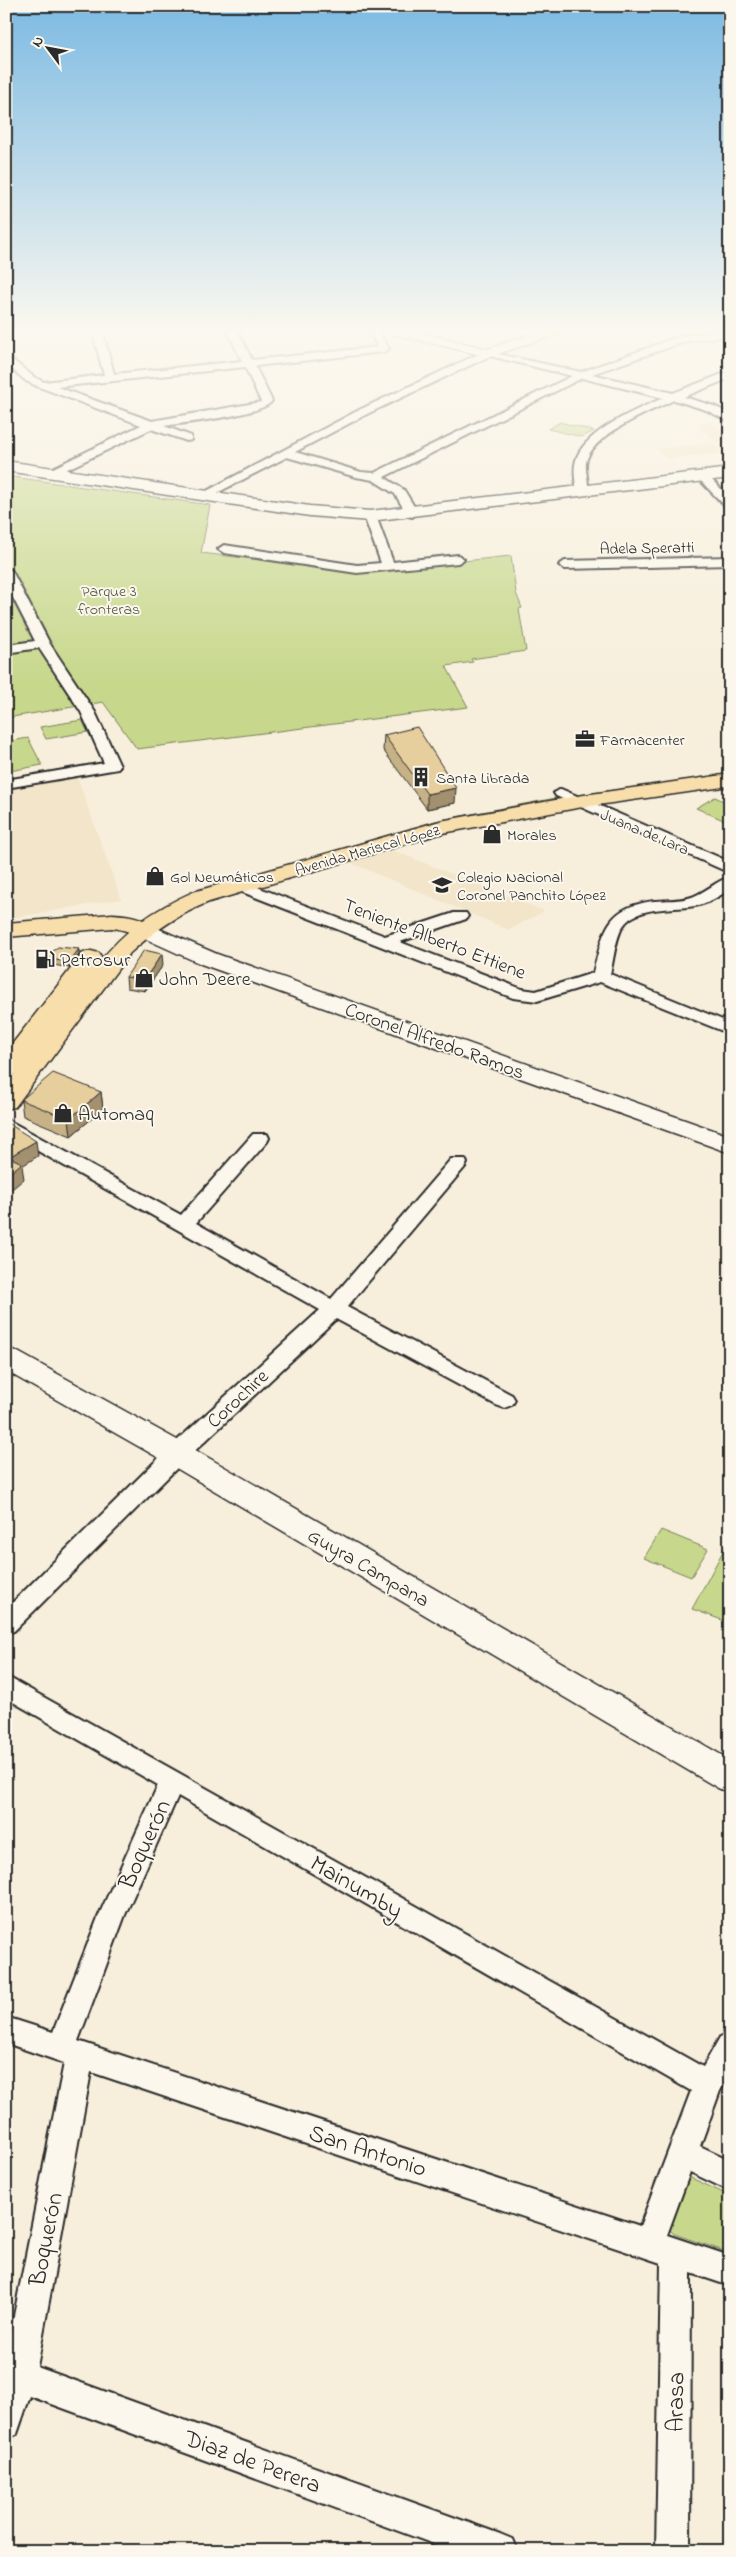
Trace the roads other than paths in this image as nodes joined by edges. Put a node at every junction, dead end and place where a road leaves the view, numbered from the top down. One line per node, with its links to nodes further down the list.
1 (100, 449): 7 (street)
2 (294, 449): 5 (street)
3 (432, 449): 10 (street)
4 (588, 449): 11 (street)
5 (287, 453): 10 (street); 12 (street)
6 (6, 466): 7 (main road)
7 (53, 472): 12 (main road)
8 (730, 473): 9 (main road)
9 (702, 476): 11 (main road); 13 (street)
10 (376, 477): 14 (street)
11 (582, 491): 14 (main road)
12 (207, 494): 15 (main road)
13 (730, 506)
14 (412, 512): 15 (main road)
15 (370, 516): 20 (street)
16 (224, 548): 20 (street)
17 (458, 559): 20 (street)
18 (730, 561): 19 (street, Adela Speratti)
19 (565, 565)
20 (388, 566)
21 (6, 571): 22 (street)
22 (43, 644): 23 (street); 26 (street)
23 (6, 649)
24 (730, 770): 27 (main road, Avenida Mariscal López)
25 (730, 780): 27 (main road, Avenida Mariscal López)
26 (6, 784)
27 (569, 798): 28 (street, Juana de Lara); 30 (main road, Avenida Mariscal López); 32 (main road, Avenida Mariscal López)
28 (730, 868)
29 (730, 882): 35 (street)
30 (238, 886): 32 (main road, Avenida Mariscal López); 34 (street, Teniente Alberto Ettiene)
31 (460, 916): 34 (street)
32 (135, 926): 33 (main road); 37 (main road, Avenida Mariscal López); 38 (main road, Avenida Mariscal López); 41 (main road, Coronel Alfredo Ramos)
33 (6, 930)
34 (384, 942): 35 (street, Teniente Alberto Ettiene)
35 (601, 976): 36 (street)
36 (728, 1026)
37 (6, 1069)
38 (6, 1102)
39 (6, 1125): 43 (street)
40 (260, 1138): 43 (street)
41 (730, 1145)
42 (458, 1163): 44 (street, Corochire)
43 (184, 1224): 44 (street)
44 (334, 1309): 46 (street); 47 (street, Corochire)
45 (6, 1358): 47 (main road, Guyra Campana)
46 (504, 1400)
47 (177, 1454): 48 (street, Corochire); 50 (main road, Guyra Campana)
48 (6, 1624)
49 (6, 1686): 51 (street, Mainumby)
50 (730, 1778)
51 (172, 1780): 54 (street, Boquerón); 55 (street, Mainumby)
52 (6, 2030): 54 (street, San Antonio)
53 (730, 2046): 55 (street, Arasa)
54 (70, 2051): 58 (street, San Antonio); 60 (street, Boquerón)
55 (708, 2085): 56 (street, Arasa)
56 (681, 2152): 57 (street); 58 (street, Arasa)
57 (730, 2176)
58 (663, 2247): 59 (street, San Antonio); 63 (street, Arasa)
59 (730, 2271)
60 (13, 2374): 61 (street, Boquerón); 62 (street, Diaz de Perera)
61 (6, 2423)
62 (500, 2551)
63 (673, 2551)

